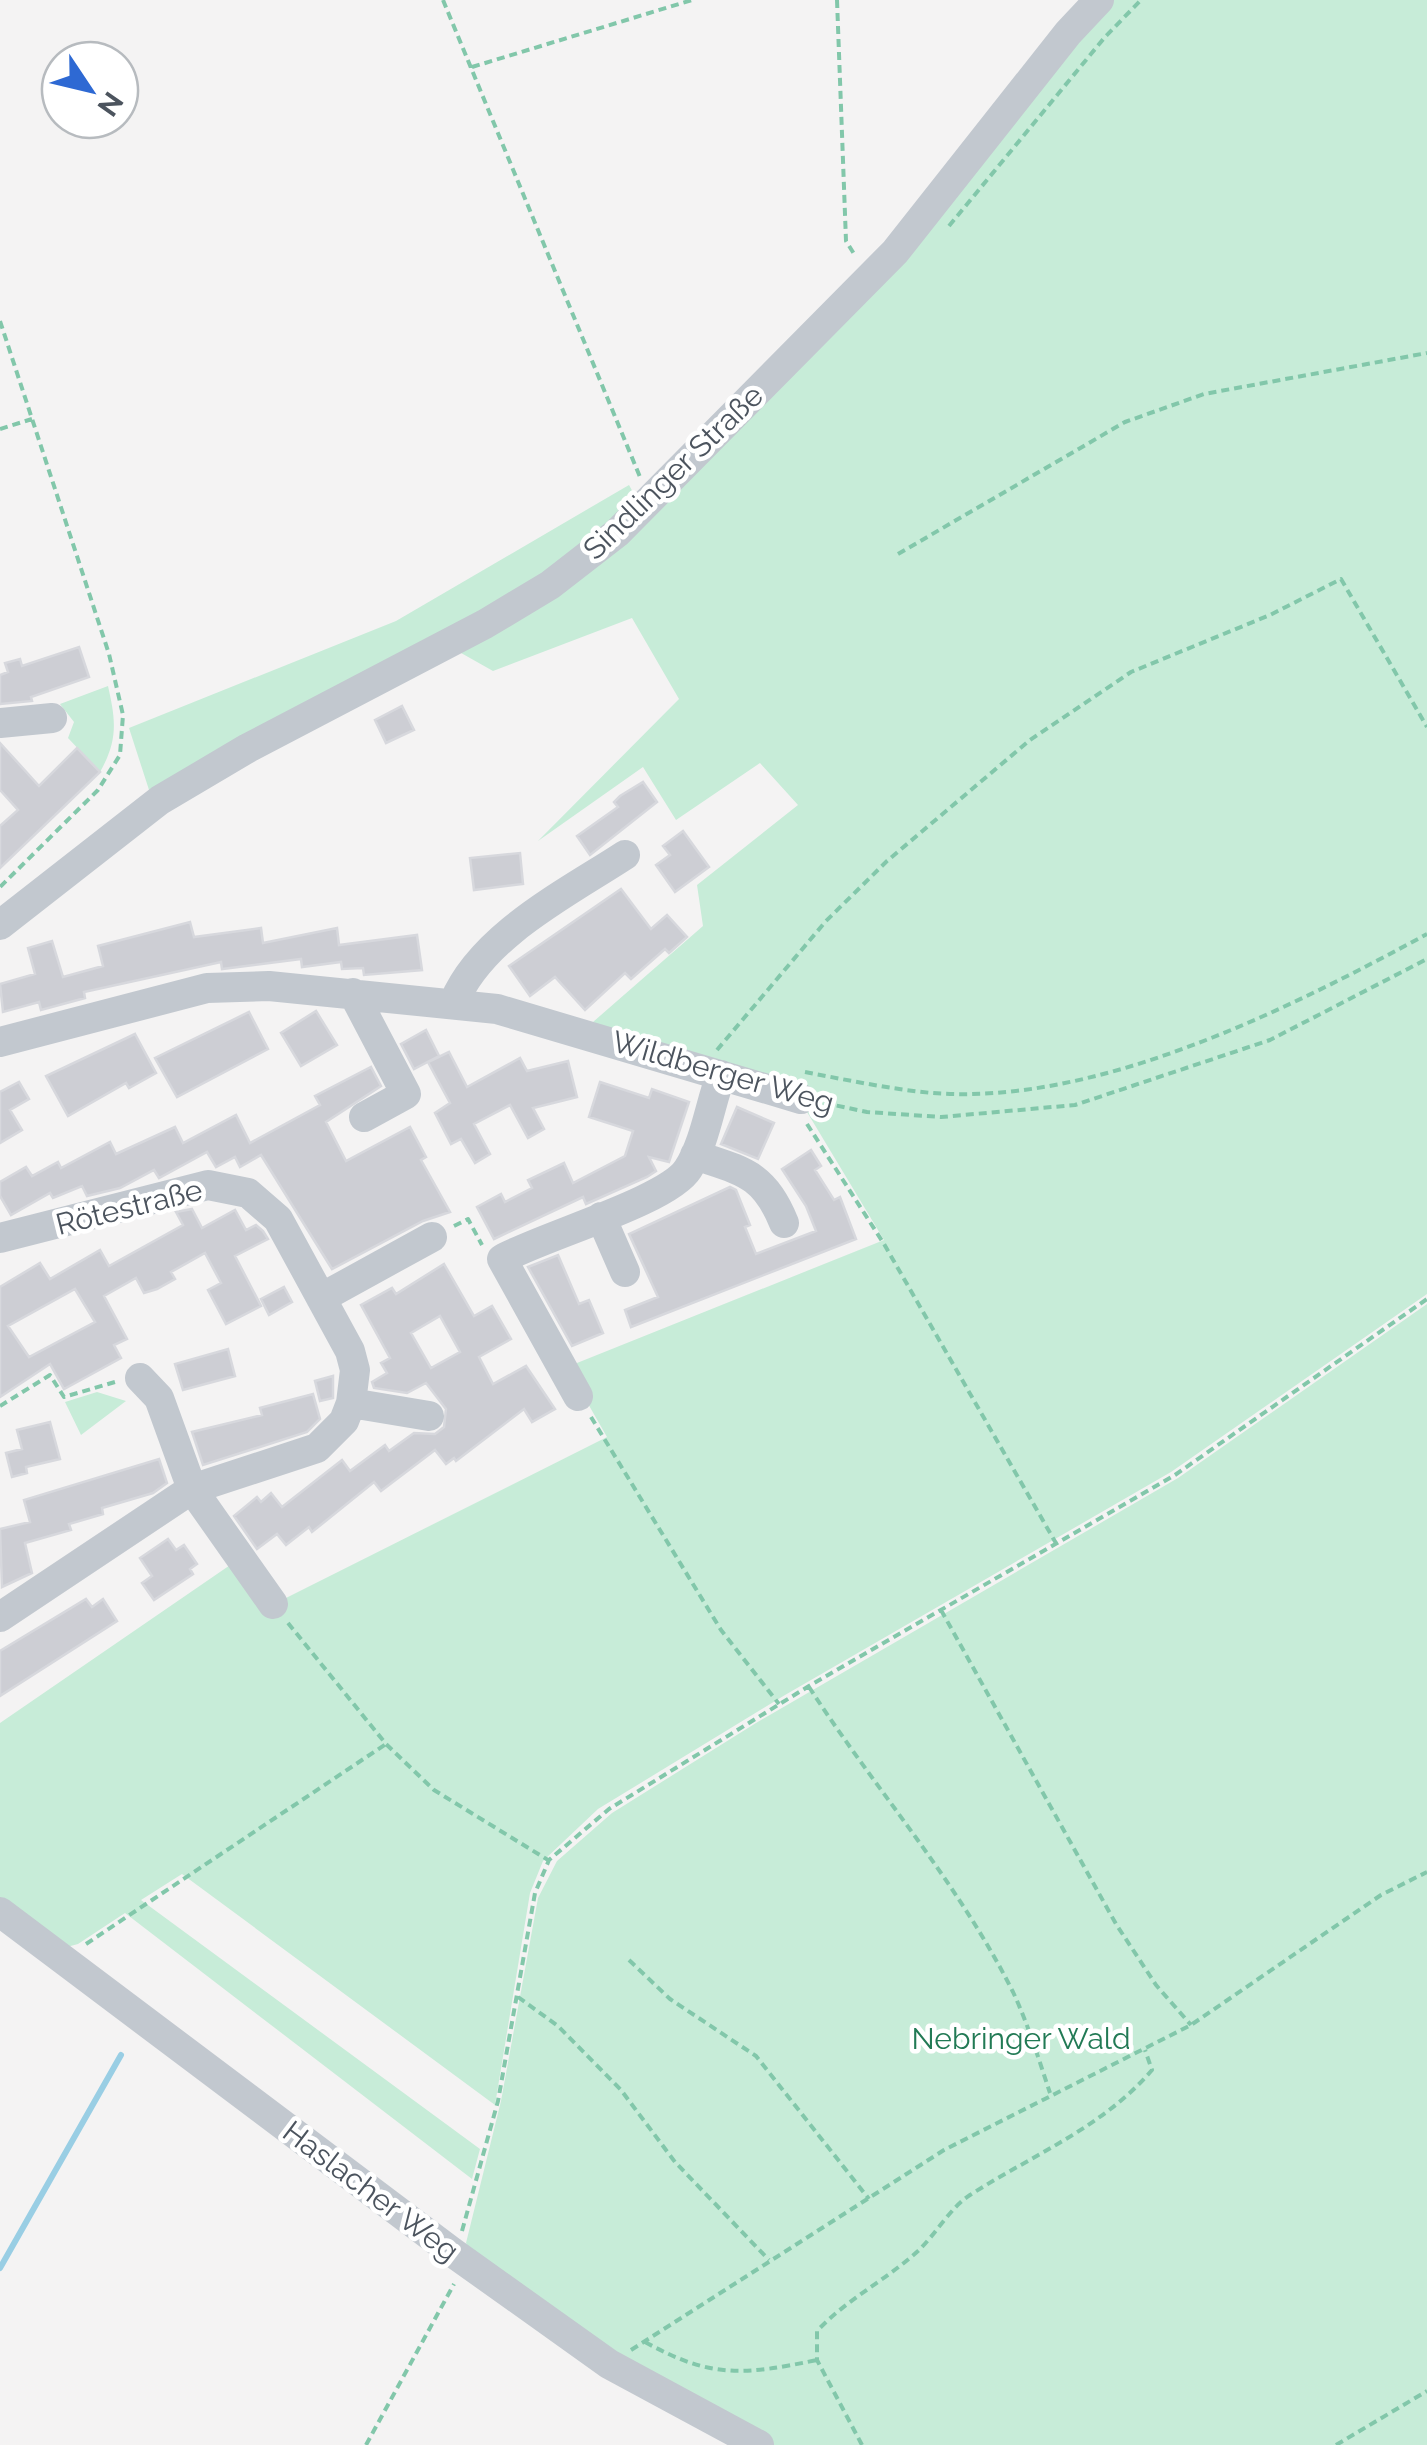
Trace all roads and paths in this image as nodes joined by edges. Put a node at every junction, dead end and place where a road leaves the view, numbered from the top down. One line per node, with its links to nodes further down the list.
1 (443, 0): 5 (path)
2 (692, 0): 5 (path)
3 (837, 0): 6 (path)
4 (1099, 0): 11 (street, Sindlinger Straße)
5 (472, 67): 11 (path)
6 (860, 264)
7 (0, 321): 9 (path)
8 (1427, 354): 12 (path)
9 (32, 419): 10 (path); 17 (path)
10 (0, 429)
11 (655, 497): 18 (street, Sindlinger Straße)
12 (898, 554)
13 (52, 718): 14 (street)
14 (0, 723)
15 (1427, 727): 24 (path)
16 (625, 856): 22 (street)
17 (0, 887)
18 (0, 926)
19 (1427, 934): 25 (path)
20 (1427, 959): 25 (path, Wildberger Weg)
21 (353, 993): 22 (street, Wildberger Weg); 23 (street, Wildberger Weg); 26 (street)
22 (454, 1002): 24 (street, Wildberger Weg)
23 (0, 1042)
24 (719, 1062): 25 (street, Wildberger Weg); 27 (street)
25 (800, 1085): 42 (path)
26 (364, 1117)
27 (695, 1154): 28 (street); 29 (street)
28 (601, 1217): 33 (street); 37 (street)
29 (784, 1224)
30 (432, 1237): 32 (path); 34 (street)
31 (0, 1238): 34 (street, Rötestraße)
32 (482, 1245)
33 (625, 1272)
34 (320, 1298): 38 (street, Rötestraße)
35 (1427, 1298): 42 (path)
36 (140, 1378): 39 (path); 41 (street)
37 (578, 1396): 47 (path)
38 (350, 1403): 40 (street); 41 (street)
39 (0, 1406)
40 (429, 1416)
41 (192, 1489): 43 (street); 45 (street)
42 (1057, 1545): 44 (path)
43 (273, 1604): 48 (path)
44 (941, 1610): 46 (path); 55 (path)
45 (0, 1616)
46 (808, 1686): 47 (path); 57 (path)
47 (779, 1704): 49 (path)
48 (386, 1744): 49 (path); 52 (path)
49 (549, 1860): 54 (path)
50 (1427, 1872): 55 (path)
51 (0, 1912): 59 (street, Haslacher Weg)
52 (103, 1931)
53 (629, 1960): 58 (path)
54 (516, 1996): 59 (path); 60 (path)
55 (1191, 2025): 56 (path)
56 (1144, 2048): 57 (path); 62 (path)
57 (1050, 2093): 58 (path)
58 (870, 2199): 60 (path)
59 (459, 2257): 63 (street, Haslacher Weg); 65 (path)
60 (769, 2260): 61 (path)
61 (644, 2342): 62 (path); 63 (path)
62 (817, 2360): 67 (path)
63 (609, 2364): 66 (street, Haslacher Weg)
64 (1427, 2390): 68 (path)
65 (366, 2445)
66 (759, 2445)
67 (862, 2445)
68 (1336, 2445)

